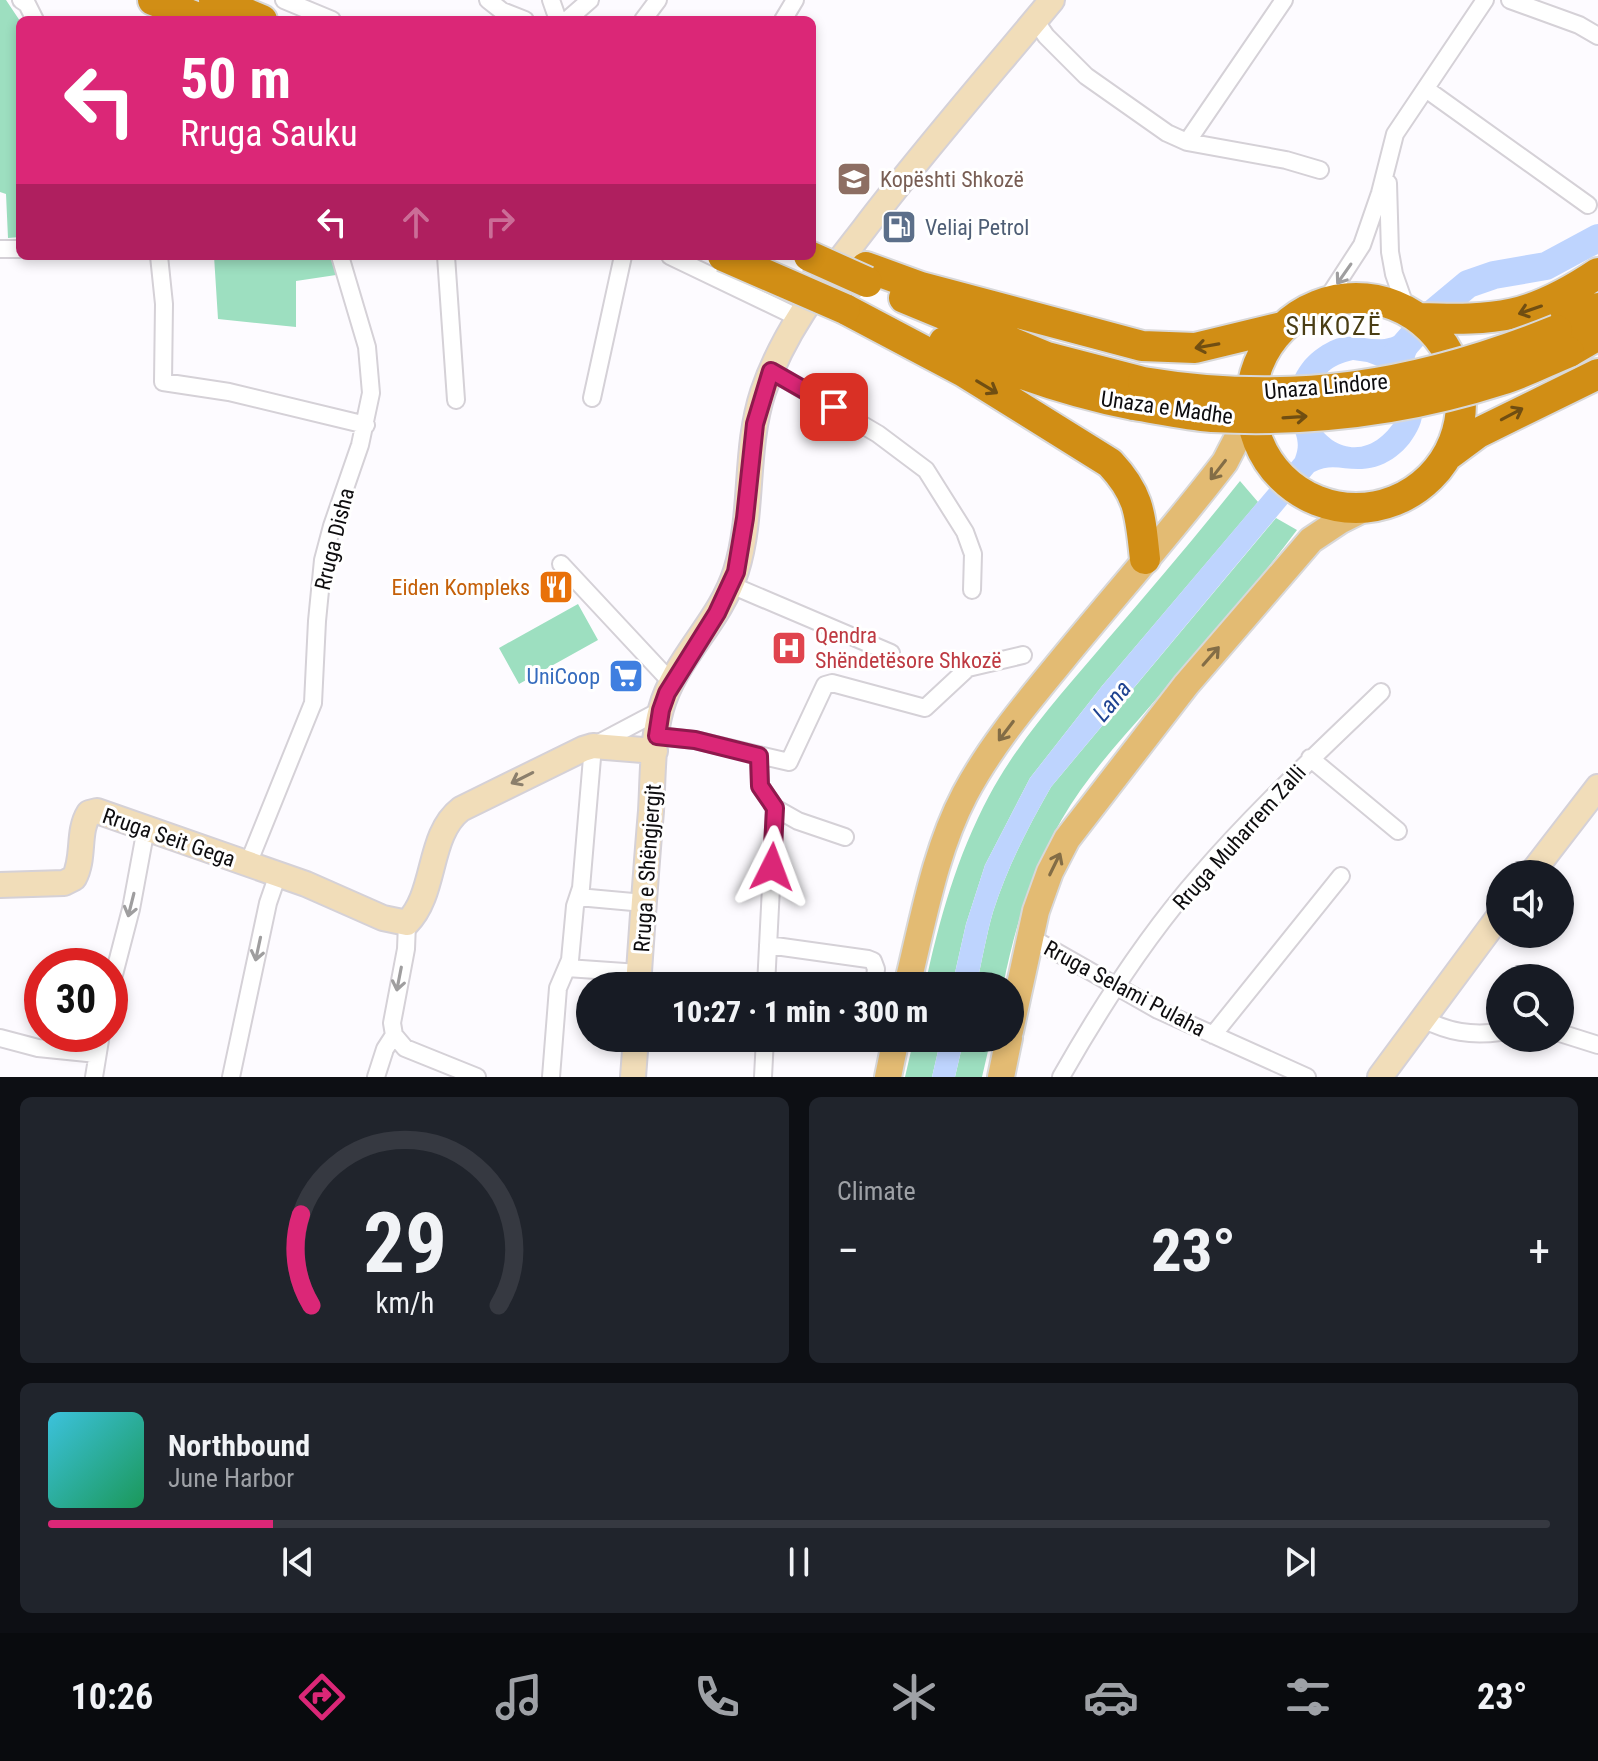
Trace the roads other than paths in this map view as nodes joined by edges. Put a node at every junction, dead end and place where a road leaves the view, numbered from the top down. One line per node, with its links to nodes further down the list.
1 (21, 0): 11 (street)
2 (153, 0): 12 (highway)
3 (214, 0): 13 (highway)
4 (284, 0): 14 (street)
5 (488, 0): 15 (street)
6 (590, 0): 16 (street)
7 (1052, 0): 17 (main road, Rruga e Shëngjergjt)
8 (1284, 0): 20 (street)
9 (1485, 0): 19 (street)
10 (1510, 0): 18 (street)
11 (36, 12)
12 (193, 16)
13 (252, 16)
14 (322, 16)
15 (515, 16)
16 (572, 16)
17 (1035, 20): 20 (street); 37 (main road, Rruga e Shëngjergjt)
18 (1598, 36)
19 (1426, 89): 21 (street); 23 (street)
20 (1187, 142): 22 (street)
21 (1387, 168): 35 (street, one-way to 35); 38 (street)
22 (1320, 170)
23 (1588, 205)
24 (816, 249): 34 (highway)
25 (159, 260): 47 (street)
26 (341, 260): 47 (street, Rruga Disha)
27 (446, 260): 45 (street)
28 (622, 260): 44 (street)
29 (678, 260): 37 (street)
30 (739, 260): 34 (highway, bridge)
31 (763, 260): 34 (highway, Unaza e Madhe)
32 (815, 260): 34 (highway, Unaza e Madhe, bridge)
33 (1598, 273): 38 (highway, one-way to 38)
34 (857, 290): 39 (highway, one-way to 34); 41 (highway, Unaza e Madhe, bridge); 50 (highway, one-way to 50)
35 (1325, 302): 38 (highway); 39 (highway)
36 (1598, 308): 41 (highway)
37 (797, 317): 42 (main road, Rruga e Shëngjergjt)
38 (1429, 321): 48 (highway)
39 (1282, 327): 46 (highway)
40 (1598, 335): 41 (highway, Unaza e Madhe)
41 (1563, 341)
42 (771, 371): 52 (main road, Rruga e Shëngjergjt); 53 (street)
43 (1598, 374): 48 (highway, one-way to 43)
44 (592, 398)
45 (456, 400)
46 (1250, 400): 49 (highway); 50 (main road, one-way to 50)
47 (366, 425): 69 (street, Rruga Disha)
48 (1447, 456): 49 (highway)
49 (1363, 509): 77 (main road, one-way to 49)
50 (1145, 559): 85 (main road, one-way to 85)
51 (561, 564): 56 (street)
52 (731, 585): 54 (street); 56 (main road, Rruga e Shëngjergjt)
53 (972, 590)
54 (891, 653)
55 (1023, 655): 61 (street)
56 (672, 683): 58 (main road, Rruga e Shëngjergjt)
57 (1381, 692): 62 (street, Rruga Muharrem Zalli)
58 (661, 710): 59 (main road, Rruga e Shëngjergjt); 60 (street)
59 (656, 743): 60 (main road); 61 (street); 74 (main road, Rruga e Shëngjergjt)
60 (593, 746): 73 (street); 75 (main road, one-way to 75)
61 (759, 756): 64 (street)
62 (1310, 758): 66 (street); 87 (street, Rruga Muharrem Zalli)
63 (1598, 787): 68 (main road)
64 (775, 808): 67 (street); 78 (street)
65 (146, 828): 69 (main road, Rruga Seit Gega); 72 (main road, Rruga Seit Gega); 79 (street, one-way to 79)
66 (1398, 831)
67 (845, 837)
68 (1542, 860)
69 (248, 864): 70 (main road, Rruga Seit Gega)
70 (278, 874): 75 (main road, Rruga Seit Gega); 101 (street, one-way to 101)
71 (1341, 876): 91 (street)
72 (0, 885)
73 (578, 897): 74 (street); 80 (street)
74 (644, 903): 82 (main road, Rruga e Shëngjergjt)
75 (395, 921): 90 (street, one-way to 90)
76 (1486, 934): 88 (main road)
77 (1030, 937): 86 (main road); 87 (street, Rruga Selami Pulaha)
78 (768, 945): 83 (street); 84 (street)
79 (121, 948)
80 (567, 968): 81 (street); 104 (street)
81 (591, 972)
82 (640, 972)
83 (767, 972)
84 (876, 972)
85 (910, 972)
86 (1023, 972)
87 (1117, 987): 91 (street, Rruga Selami Pulaha); 109 (street, Rruga Muharrem Zalli)
88 (1423, 1019): 89 (street); 111 (main road)
89 (1486, 1034)
90 (394, 1035): 102 (street); 103 (street)
91 (1213, 1035): 110 (street, Rruga Selami Pulaha)
92 (1574, 1037): 94 (street)
93 (0, 1038): 99 (street)
94 (1598, 1045)
95 (635, 1052): 105 (main road)
96 (764, 1052): 106 (street)
97 (893, 1052): 107 (main road)
98 (1006, 1052): 108 (main road)
99 (97, 1054): 100 (street)
100 (94, 1077)
101 (231, 1077)
102 (376, 1077)
103 (477, 1077)
104 (551, 1077)
105 (633, 1077)
106 (763, 1077)
107 (888, 1077)
108 (1001, 1077)
109 (1061, 1077)
110 (1307, 1077)
111 (1380, 1077)

